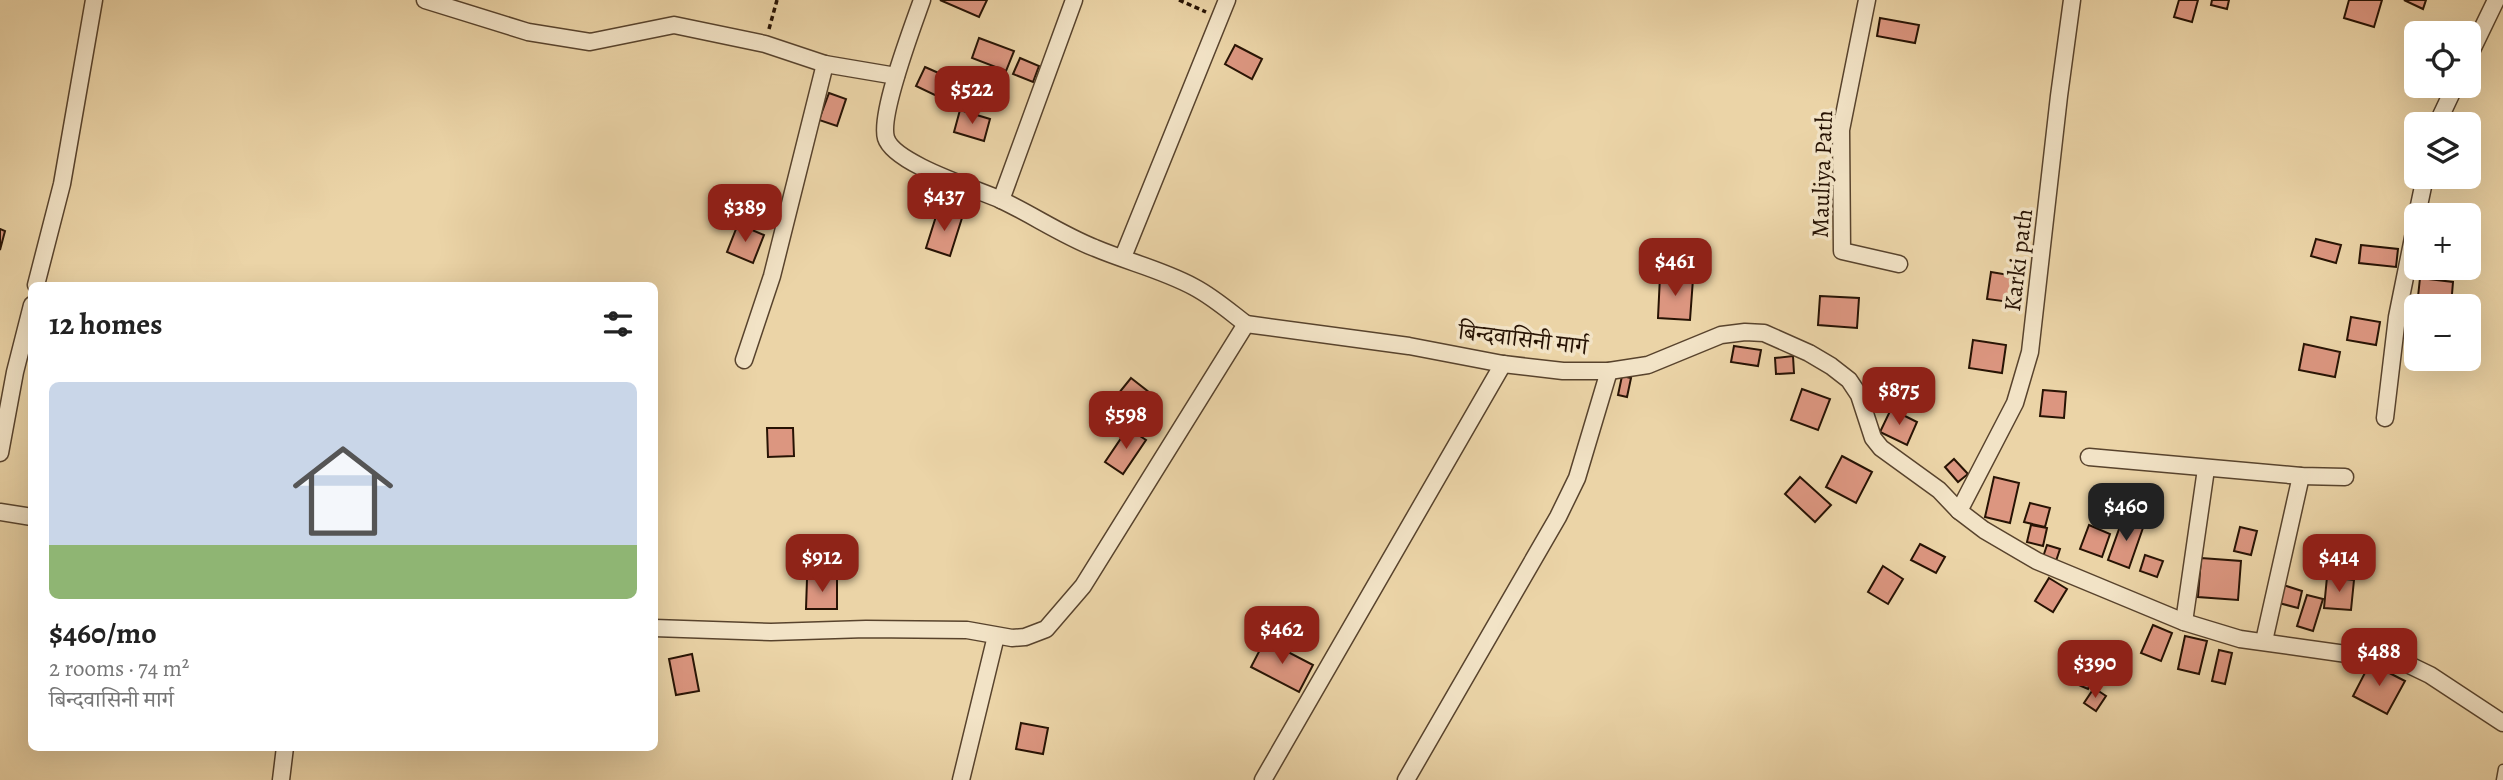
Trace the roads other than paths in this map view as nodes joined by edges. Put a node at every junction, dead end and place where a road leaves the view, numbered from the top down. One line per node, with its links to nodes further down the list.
1 (94, 0): 16 (street)
2 (425, 0): 10 (street)
3 (922, 0): 11 (street)
4 (1074, 0): 12 (street)
5 (1227, 0): 13 (street)
6 (1867, 0): 14 (street, Mauliya Path)
7 (2072, 0): 28 (street, Karki path)
8 (2496, 0): 9 (street)
9 (2481, 31)
10 (825, 64): 11 (street); 19 (street)
11 (896, 76): 12 (street)
12 (1001, 200): 13 (street)
13 (1123, 257): 18 (street)
14 (1899, 264)
15 (2404, 280): 22 (street)
16 (37, 282)
17 (28, 322): 23 (street)
18 (1246, 324): 20 (street, बिन्दवासिनी मार्ग); 33 (street)
19 (744, 360)
20 (1503, 363): 21 (street, बिन्दवासिनी मार्ग); 40 (street)
21 (1609, 371): 28 (street, बिन्दवासिनी मार्ग); 41 (street)
22 (2385, 418)
23 (0, 453)
24 (2089, 457): 25 (street)
25 (2206, 469): 26 (street); 31 (street)
26 (2301, 477): 27 (street); 34 (street)
27 (2345, 477)
28 (1959, 511): 31 (street, बिन्दवासिनी मार्ग)
29 (0, 512): 30 (street)
30 (28, 516)
31 (2184, 622): 34 (street, बिन्दवासिनी मार्ग)
32 (658, 628): 33 (street)
33 (996, 636): 39 (street)
34 (2264, 641): 35 (street, बिन्दवासिनी मार्ग)
35 (2503, 723)
36 (285, 751): 38 (street)
37 (2503, 769): 42 (lane)
38 (281, 780)
39 (961, 780)
40 (1263, 780)
41 (1406, 780)
42 (2501, 780)

